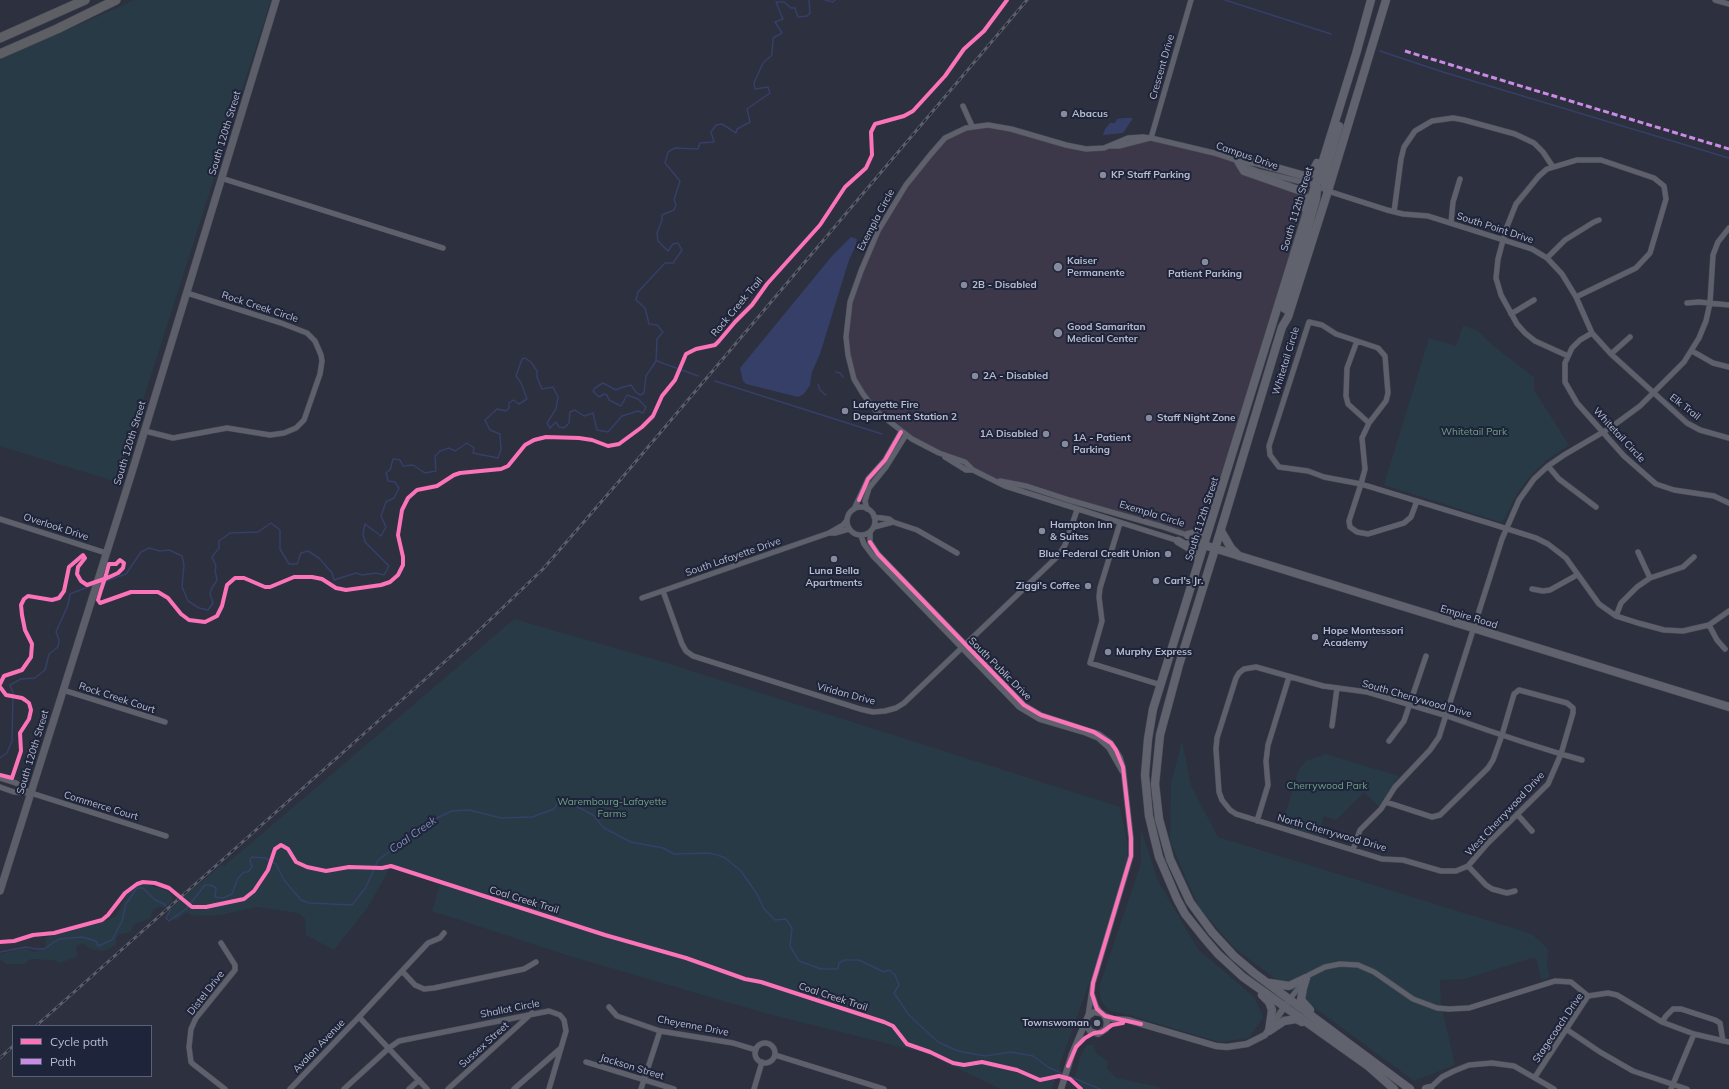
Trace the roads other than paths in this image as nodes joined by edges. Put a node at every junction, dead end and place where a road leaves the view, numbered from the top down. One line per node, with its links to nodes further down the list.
1 (85, 0): 9 (highway)
2 (116, 0): 10 (highway)
3 (276, 0): 17 (main road, South 120th Street)
4 (1191, 0): 14 (street, Crescent Drive)
5 (1371, 0): 11 (main road, South 112th Street)
6 (1386, 0): 20 (main road, South 112th Street)
7 (1715, 0): 8 (street)
8 (1729, 4)
9 (0, 38)
10 (0, 54)
11 (1356, 54): 15 (main road); 19 (main road, South 112th Street); 20 (main road)
12 (963, 106): 13 (street)
13 (972, 126): 14 (street, Exempla Circle); 48 (street, Exempla Circle)
14 (1151, 138): 15 (street, Campus Drive)
15 (1238, 163): 19 (street, Campus Drive); 22 (main road)
16 (1553, 167): 21 (street); 26 (street); 30 (street)
17 (221, 178): 27 (street); 29 (main road, South 120th Street)
18 (1460, 179): 24 (street)
19 (1315, 185): 20 (street, South Point Drive); 22 (main road, South 112th Street); 36 (main road)
20 (1328, 191): 21 (street, South Point Drive); 36 (main road, South 112th Street)
21 (1394, 212): 24 (street, South Point Drive)
22 (1305, 217): 62 (main road, South 112th Street)
23 (1599, 220): 28 (street)
24 (1451, 223): 26 (street, South Point Drive)
25 (1729, 228): 33 (street)
26 (1504, 240): 28 (street, South Point Drive); 35 (street)
27 (443, 248)
28 (1547, 258): 30 (street, South Point Drive)
29 (187, 293): 46 (main road, South 120th Street); 46 (street, Rock Creek Circle)
30 (1576, 297): 37 (street, South Point Drive)
31 (1534, 300): 35 (street)
32 (1687, 303): 33 (street)
33 (1710, 303): 34 (street); 40 (street)
34 (1729, 305)
35 (1511, 314): 42 (street)
36 (1282, 327): 68 (main road, South 112th Street)
37 (1592, 333): 41 (street, South Point Drive); 42 (street, Whitetail Circle)
38 (1630, 337): 41 (street)
39 (1357, 341): 45 (street); 45 (street, Whitetail Circle); 52 (street, Whitetail Circle)
40 (1692, 351): 43 (street); 44 (street)
41 (1611, 354): 44 (street, South Point Drive)
42 (1568, 356): 47 (street, Whitetail Circle)
43 (1729, 366)
44 (1654, 394): 47 (street); 49 (street, Elk Trail)
45 (1369, 423): 52 (street, Whitetail Circle)
46 (144, 431): 77 (main road, South 120th Street)
47 (1603, 432): 50 (street); 54 (street, Whitetail Circle)
48 (904, 433): 51 (street, Exempla Circle); 56 (street); 57 (street)
49 (1729, 438)
50 (1548, 466): 55 (street); 67 (street)
51 (995, 479): 58 (street, Exempla Circle); 71 (street, Exempla Circle)
52 (1361, 484): 53 (street, Whitetail Circle); 53 (street)
53 (1417, 501): 67 (street, Whitetail Circle)
54 (1729, 503)
55 (1596, 508)
56 (854, 509): 57 (street); 61 (street)
57 (868, 509): 59 (street)
58 (1077, 510): 64 (street, Exempla Circle); 91 (street, Viridan Drive)
59 (874, 517): 63 (street); 65 (street)
60 (0, 519): 77 (street, Overlook Drive)
61 (847, 520): 66 (street); 70 (street, South Lafayette Drive)
62 (1212, 520): 71 (main road); 74 (main road, South 112th Street)
63 (893, 522): 65 (street); 78 (street)
64 (1120, 523): 73 (street, Exempla Circle); 95 (street)
65 (874, 527): 69 (street)
66 (849, 529): 70 (street, South Lafayette Drive); 72 (street)
67 (1506, 529): 82 (street, Whitetail Circle); 90 (street)
68 (1221, 531): 75 (main road, South 112th Street); 79 (main road)
69 (870, 532): 72 (street); 91 (street, South Public Drive)
70 (829, 533): 85 (street, South Lafayette Drive)
71 (1188, 535): 74 (street, Exempla Circle)
72 (861, 536): 91 (street, South Public Drive)
73 (1178, 541): 74 (street, Exempla Circle); 81 (main road)
74 (1204, 545): 75 (main road, Empire Road); 81 (main road, South 112th Street)
75 (1216, 549): 79 (main road, Empire Road); 126 (main road, South 112th Street)
76 (1638, 552): 83 (street)
77 (106, 553): 97 (main road, South 120th Street)
78 (957, 553)
79 (1239, 557): 90 (main road, Empire Road)
80 (1694, 557): 83 (street)
81 (1199, 560): 95 (main road, South 112th Street)
82 (1577, 575): 84 (street); 88 (street, Whitetail Circle)
83 (1650, 578): 88 (street)
84 (1532, 589)
85 (663, 591): 86 (street, South Lafayette Drive); 91 (street, Viridan Drive)
86 (642, 598)
87 (1729, 610): 89 (street, Whitetail Circle)
88 (1616, 616): 89 (street, Whitetail Circle)
89 (1709, 625): 92 (street)
90 (1474, 629): 99 (main road, Empire Road); 100 (street)
91 (963, 646): 127 (street, South Public Drive)
92 (1725, 649)
93 (1426, 656): 98 (street)
94 (1289, 678): 96 (street, South Cherrywood Drive); 112 (street); 112 (street, North Cherrywood Drive)
95 (1161, 684): 124 (main road, South 112th Street)
96 (1337, 688): 98 (street, South Cherrywood Drive); 102 (street)
97 (63, 690): 101 (street, Rock Creek Court); 109 (main road, South 120th Street)
98 (1410, 705): 100 (street, South Cherrywood Drive); 104 (street)
99 (1729, 707)
100 (1447, 716): 103 (street, South Cherrywood Drive); 110 (street)
101 (165, 722)
102 (1332, 726)
103 (1502, 735): 105 (street, South Cherrywood Drive); 105 (street, West Cherrywood Drive); 110 (street)
104 (1389, 741)
105 (1561, 754): 106 (street); 111 (street, West Cherrywood Drive)
106 (1582, 760)
107 (0, 778): 109 (street)
108 (0, 787): 109 (street)
109 (31, 793): 114 (street, Commerce Court); 118 (main road, South 120th Street)
110 (1386, 802): 115 (street)
111 (1517, 814): 113 (street); 116 (street, West Cherrywood Drive)
112 (1257, 821): 115 (street, North Cherrywood Drive)
113 (1532, 831)
114 (166, 836)
115 (1353, 850): 117 (street, North Cherrywood Drive)
116 (1468, 866): 117 (street, West Cherrywood Drive); 119 (street)
117 (1449, 872)
118 (0, 891)
119 (1515, 891)
120 (444, 933): 123 (street)
121 (221, 943): 161 (street, Distel Drive)
122 (536, 962): 123 (street)
123 (402, 971): 134 (street)
124 (1243, 976): 129 (main road, South 112th Street); 142 (main road)
125 (1306, 978): 126 (main road); 128 (street); 129 (street); 140 (main road)
126 (1263, 980): 129 (main road, South 112th Street)
127 (1092, 994): 132 (street); 133 (street)
128 (1588, 996): 135 (street, Stagecoach Drive); 141 (street, Stagecoach Drive)
129 (1287, 1004): 139 (main road); 140 (main road); 142 (street)
130 (609, 1007): 143 (street, Cheyenne Drive)
131 (532, 1013): 148 (street, Shallot Circle); 149 (street, Shallot Circle); 166 (street, Sussex Street)
132 (1103, 1014): 133 (street); 137 (street); 138 (street)
133 (1088, 1016): 136 (street)
134 (359, 1017): 148 (street, Avalon Avenue); 162 (street, Avalon Avenue)
135 (1662, 1022): 145 (street, Stagecoach Drive); 146 (street, Stagecoach Drive)
136 (1086, 1024): 144 (street); 147 (street)
137 (1141, 1024): 138 (street); 142 (street)
138 (1106, 1027): 144 (street)
139 (1315, 1029): 142 (main road); 160 (main road)
140 (1329, 1029): 160 (main road)
141 (1566, 1029): 154 (street, Stagecoach Drive); 159 (street)
142 (1269, 1030)
143 (660, 1031): 150 (street, Cheyenne Drive); 156 (street)
144 (1094, 1033): 147 (street)
145 (1694, 1034): 146 (street, Stagecoach Drive); 159 (street)
146 (1726, 1041)
147 (1078, 1044): 158 (street)
148 (388, 1048): 155 (street, Avalon Avenue); 163 (street, Shallot Circle)
149 (561, 1048): 167 (street); 168 (street, Shallot Circle)
150 (756, 1050): 151 (street); 153 (street)
151 (775, 1055): 153 (street); 157 (street)
152 (586, 1062): 156 (street, Jackson Street)
153 (762, 1062): 171 (street)
154 (1535, 1077): 174 (street); 175 (street)
155 (419, 1080): 164 (street); 165 (street, Avalon Avenue)
156 (644, 1080): 169 (street); 170 (street, Jackson Street)
157 (867, 1087): 172 (street)
158 (1061, 1087)
159 (1672, 1087): 176 (street)
160 (1400, 1088): 173 (main road)
161 (225, 1089)
162 (290, 1089)
163 (344, 1089)
164 (409, 1089)
165 (427, 1089)
166 (448, 1089)
167 (514, 1089)
168 (549, 1089)
169 (641, 1089)
170 (674, 1089)
171 (754, 1089)
172 (884, 1089)
173 (1410, 1089)
174 (1428, 1089)
175 (1554, 1089)
176 (1687, 1089)

